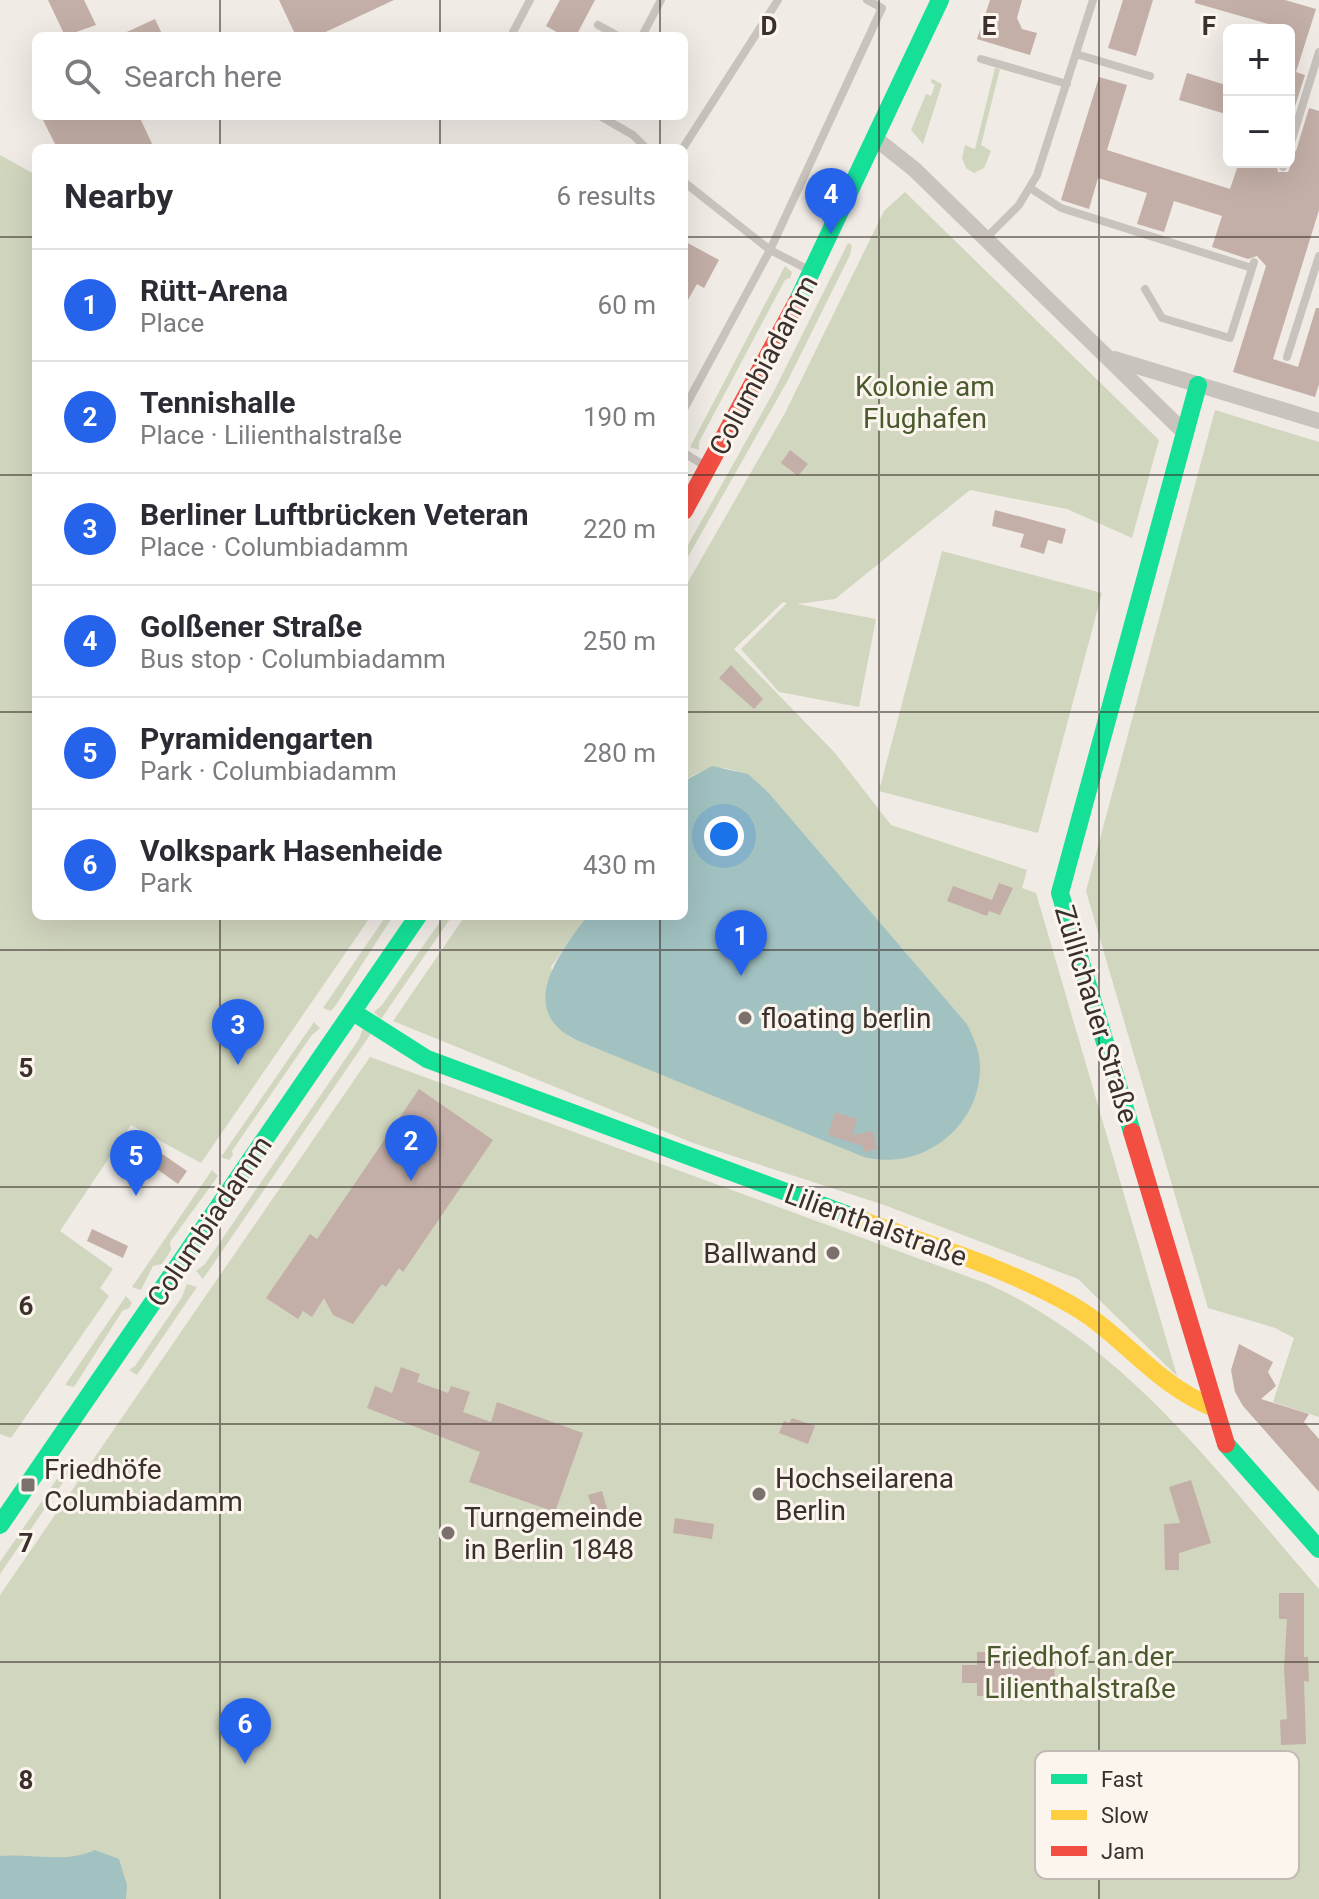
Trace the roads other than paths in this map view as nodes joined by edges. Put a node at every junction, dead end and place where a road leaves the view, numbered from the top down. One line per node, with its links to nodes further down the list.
1 (530, 0): 9 (lane)
2 (661, 0): 11 (lane)
3 (778, 0): 23 (lane)
4 (867, 0): 7 (lane)
5 (940, 0): 21 (street, Columbiadamm)
6 (1093, 0): 13 (lane)
7 (884, 4): 27 (lane)
8 (598, 25): 10 (lane)
9 (513, 32)
10 (611, 32)
11 (644, 32)
12 (1319, 52): 17 (lane)
13 (1076, 54): 15 (lane); 16 (lane)
14 (981, 59): 16 (lane)
15 (1150, 76)
16 (1067, 84): 25 (lane)
17 (1309, 85): 18 (lane); 20 (lane)
18 (1319, 89)
19 (607, 120): 22 (lane)
20 (1295, 130)
21 (876, 139): 26 (street); 29 (street, Columbiadamm)
22 (642, 144)
23 (686, 144)
24 (688, 185): 27 (lane)
25 (1030, 188): 26 (lane); 30 (lane)
26 (986, 238): 32 (street)
27 (770, 250): 29 (lane); 34 (lane)
28 (1319, 256): 31 (lane)
29 (812, 271): 38 (street, Columbiadamm)
30 (1145, 289)
31 (1287, 357)
32 (1111, 358): 33 (street); 36 (street)
33 (1198, 385): 35 (street); 36 (street, Züllichauer Straße)
34 (688, 402)
35 (1319, 421)
36 (1186, 434): 42 (street, Züllichauer Straße)
37 (688, 455): 38 (lane)
38 (709, 468): 39 (street, Columbiadamm)
39 (688, 504)
40 (415, 920): 41 (street, Columbiadamm)
41 (353, 1012): 42 (street, Lilienthalstraße); 43 (street, Columbiadamm)
42 (1214, 1408): 44 (street)
43 (0, 1525)
44 (1319, 1549)

